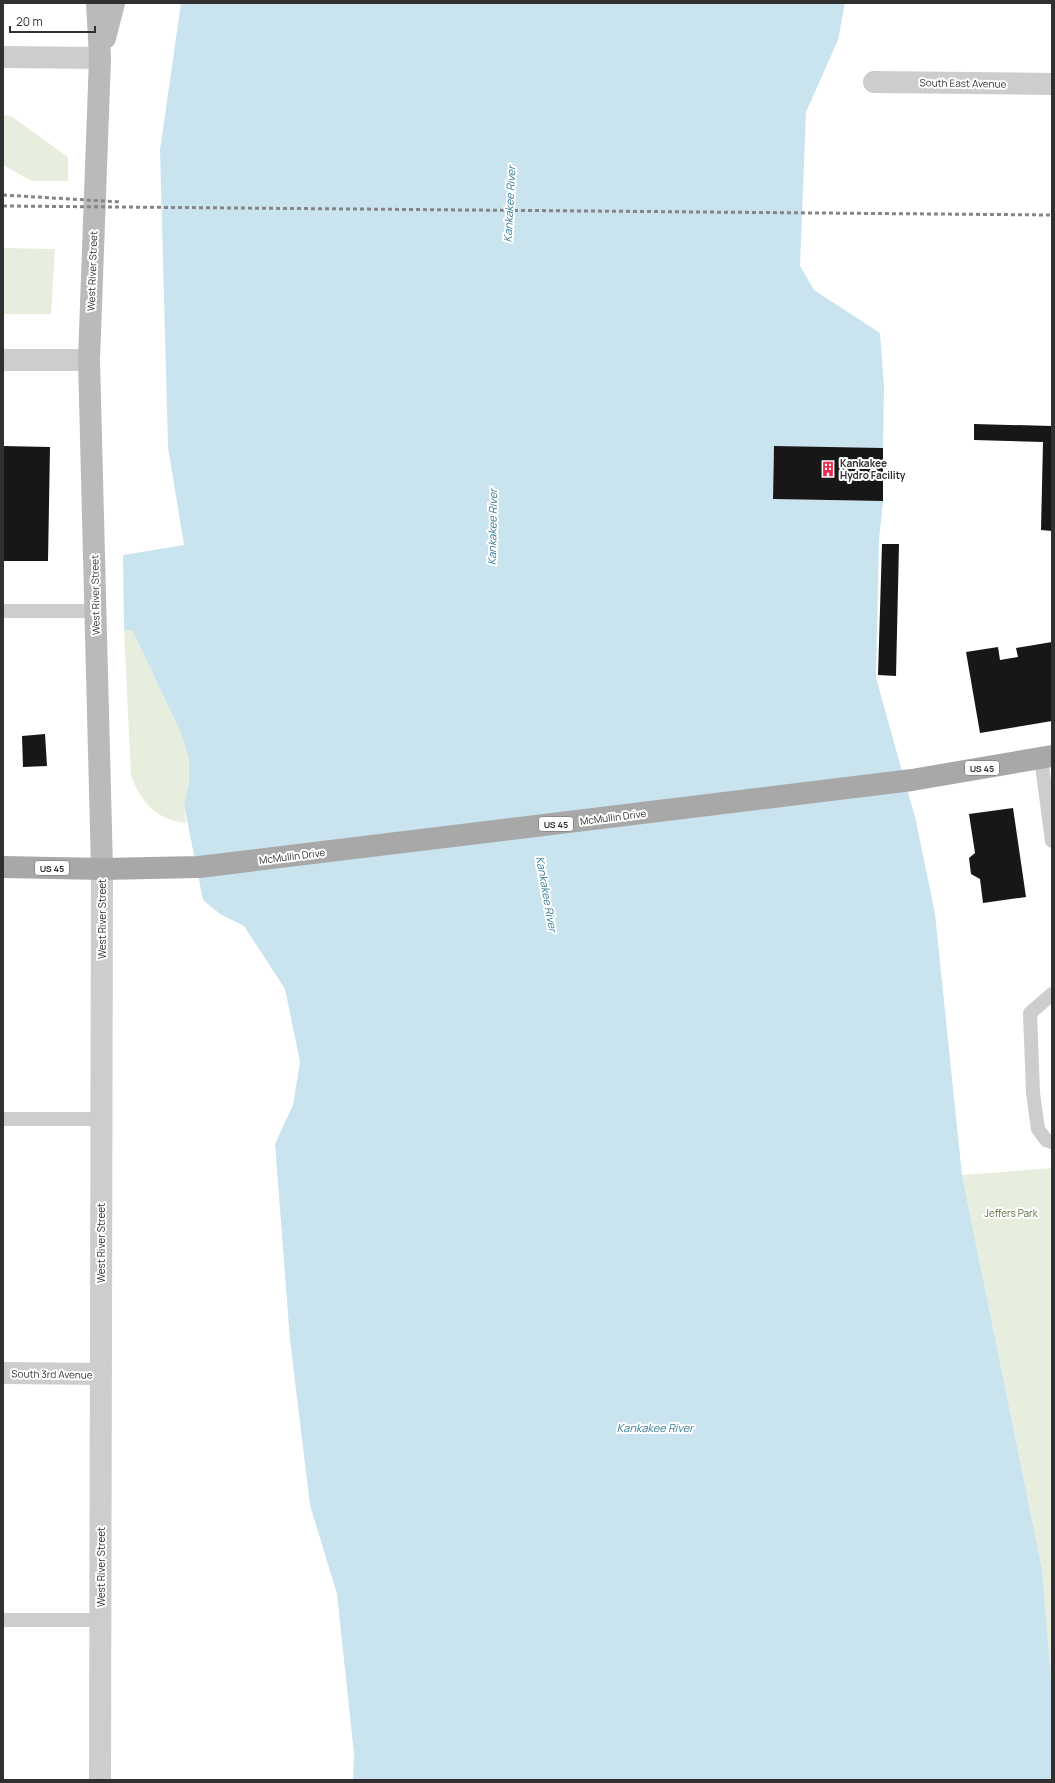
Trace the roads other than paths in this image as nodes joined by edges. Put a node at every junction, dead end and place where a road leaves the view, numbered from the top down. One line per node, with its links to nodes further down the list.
1 (97, 3): 4 (main road)
2 (114, 3): 4 (main road)
3 (3, 57): 4 (street)
4 (100, 58): 8 (main road, West River Street)
5 (874, 82): 6 (street, South East Avenue)
6 (1052, 84)
7 (3, 360): 8 (street)
8 (89, 360): 10 (main road, West River Street)
9 (3, 611): 10 (lane)
10 (96, 611): 14 (main road, West River Street)
11 (1047, 757): 12 (lane); 14 (main road, McMullin Drive / US 45)
12 (1052, 841)
13 (3, 867): 14 (main road, US 45)
14 (102, 869): 17 (street, West River Street)
15 (1052, 994): 18 (lane)
16 (3, 1119): 17 (lane)
17 (101, 1119): 20 (street, West River Street)
18 (1052, 1142)
19 (3, 1374): 20 (street, South 3rd Avenue)
20 (101, 1374): 22 (street, West River Street)
21 (3, 1620): 22 (lane)
22 (101, 1620): 23 (street, West River Street)
23 (100, 1780)

